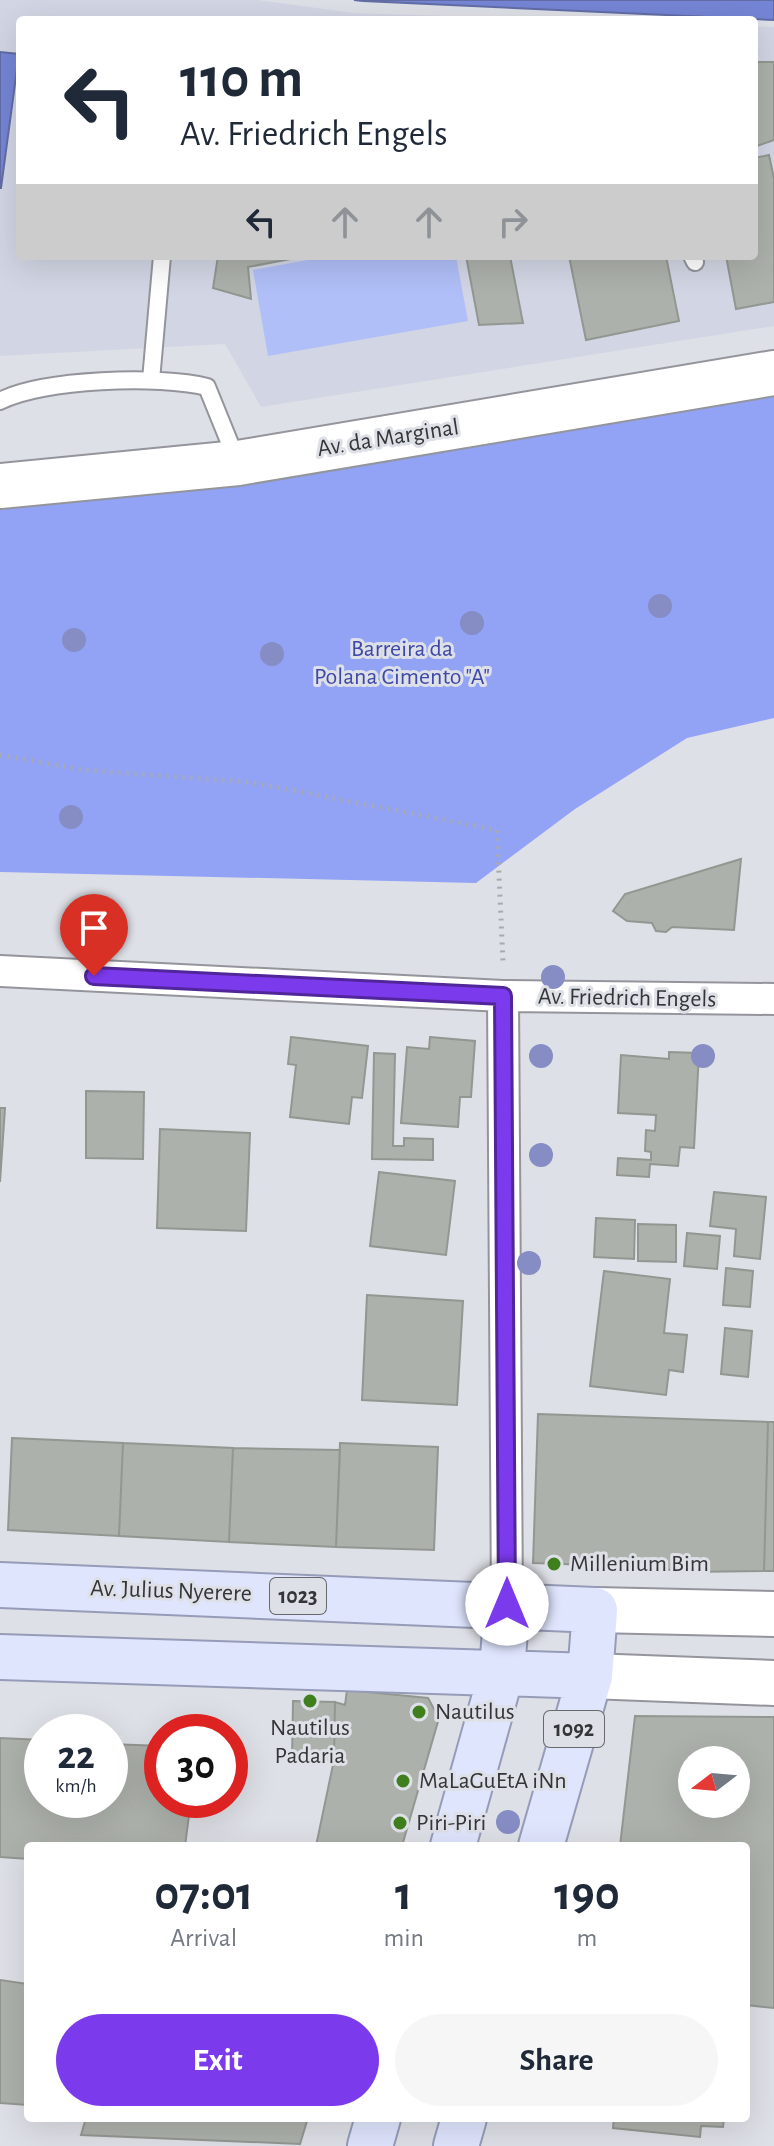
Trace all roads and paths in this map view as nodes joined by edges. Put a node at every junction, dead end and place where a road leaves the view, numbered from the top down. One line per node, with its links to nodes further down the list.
1 (162, 260): 3 (lane)
2 (774, 373): 5 (main road, Av. da Marginal)
3 (151, 380): 4 (lane); 5 (lane)
4 (0, 401)
5 (238, 463): 6 (main road, Av. da Marginal)
6 (0, 486)
7 (0, 755): 8 (path)
8 (502, 933)
9 (0, 971): 10 (street, Av. Friedrich Engels)
10 (503, 996): 11 (street, Av. Friedrich Engels); 13 (street)
11 (774, 999)
12 (0, 1585): 13 (main road, Av. Julius Nyerere / 1023)
13 (507, 1604): 14 (main road, Av. Julius Nyerere / 1023); 17 (main road)
14 (595, 1610): 15 (main road, Av. Julius Nyerere / 1023); 18 (main road, 1092)
15 (774, 1614)
16 (0, 1657): 17 (main road)
17 (502, 1671): 18 (main road); 20 (main road)
18 (590, 1676): 19 (main road); 21 (main road, 1092)
19 (774, 1683)
20 (454, 1842)
21 (542, 1842)
22 (377, 2122): 24 (main road)
23 (463, 2122): 25 (main road)
24 (370, 2146)
25 (456, 2146)

